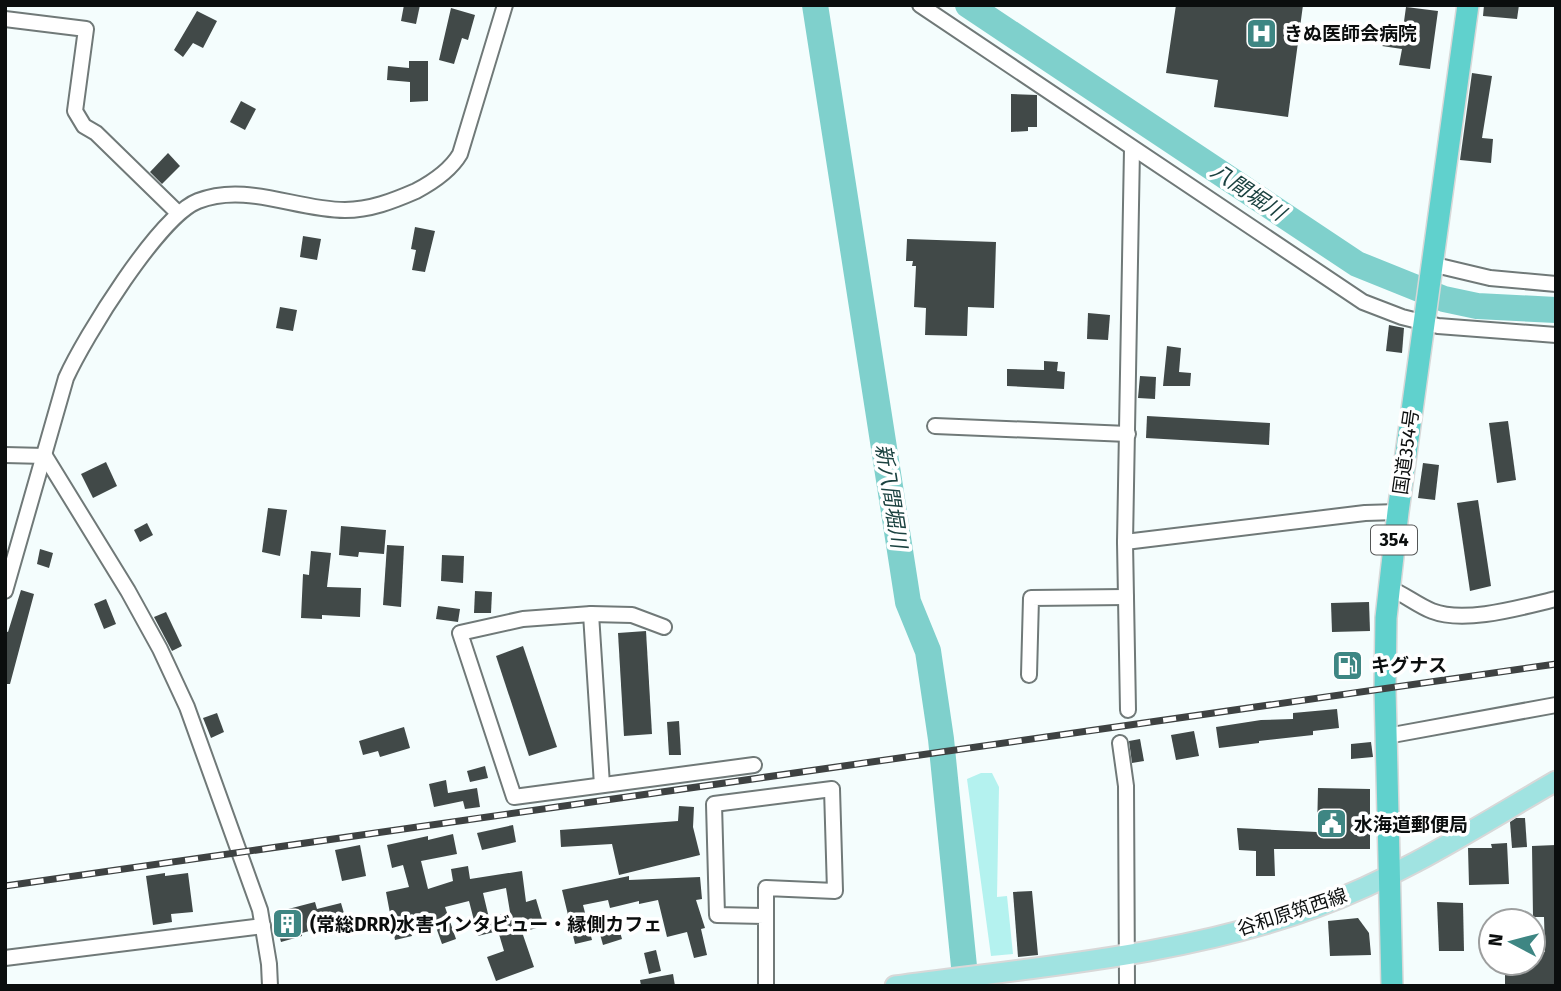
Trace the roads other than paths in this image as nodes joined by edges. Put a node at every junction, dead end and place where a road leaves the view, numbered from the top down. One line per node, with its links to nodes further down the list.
1 (505, 5): 6 (street)
2 (920, 5): 5 (street)
3 (1468, 5): 7 (highway, 国道354号 / 354)
4 (5, 19): 6 (street)
5 (1132, 149): 9 (street); 12 (street)
6 (178, 213): 14 (street)
7 (1430, 272): 8 (street); 9 (highway, 国道354号 / 354)
8 (1556, 284)
9 (1425, 314): 10 (street); 15 (highway, 国道354号 / 354)
10 (1556, 335)
11 (935, 426): 12 (street)
12 (1128, 434): 16 (street)
13 (5, 455): 14 (street)
14 (45, 456): 18 (street); 33 (street)
15 (1398, 512): 16 (street); 17 (highway, 国道354号 / 354)
16 (1125, 542): 19 (street)
17 (1389, 587): 20 (street); 26 (highway, 国道354号 / 354)
18 (5, 591)
19 (1126, 597): 23 (street); 25 (street)
20 (1556, 599)
21 (591, 614): 22 (street); 30 (street); 30 (street)
22 (664, 627)
23 (1029, 675)
24 (1556, 705): 26 (street)
25 (1128, 710)
26 (1387, 736): 31 (highway, 国道354号 / 354)
27 (1120, 743): 34 (street)
28 (754, 765): 30 (street)
29 (1556, 781): 31 (main road, 谷和原筑西線)
30 (601, 785)
31 (1389, 877): 34 (main road, 谷和原筑西線); 40 (highway, 国道354号 / 354)
32 (765, 916): 32 (street); 37 (street)
33 (263, 926): 35 (street); 36 (street)
34 (1126, 954): 38 (main road, 谷和原筑西線); 39 (street)
35 (5, 958)
36 (270, 986)
37 (766, 986)
38 (895, 986)
39 (1127, 986)
40 (1392, 986)

